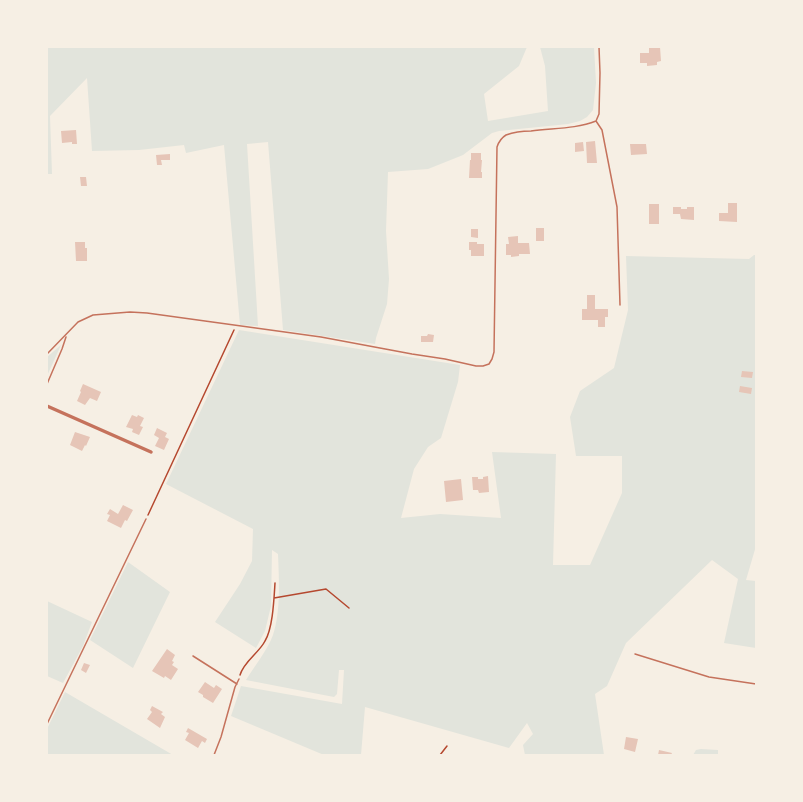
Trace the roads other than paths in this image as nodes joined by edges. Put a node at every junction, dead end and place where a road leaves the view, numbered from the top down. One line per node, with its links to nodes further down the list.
1 (599, 47): 2 (lane)
2 (596, 121): 3 (lane); 4 (lane)
3 (620, 305)
4 (66, 336): 5 (lane); 6 (lane)
5 (47, 354)
6 (47, 384)
7 (47, 406): 8 (street)
8 (151, 452)
9 (146, 519): 15 (lane)
10 (635, 654): 14 (lane)
11 (193, 656): 13 (lane)
12 (239, 679): 13 (lane)
13 (237, 684): 16 (lane)
14 (756, 684)
15 (47, 724)
16 (214, 755)

